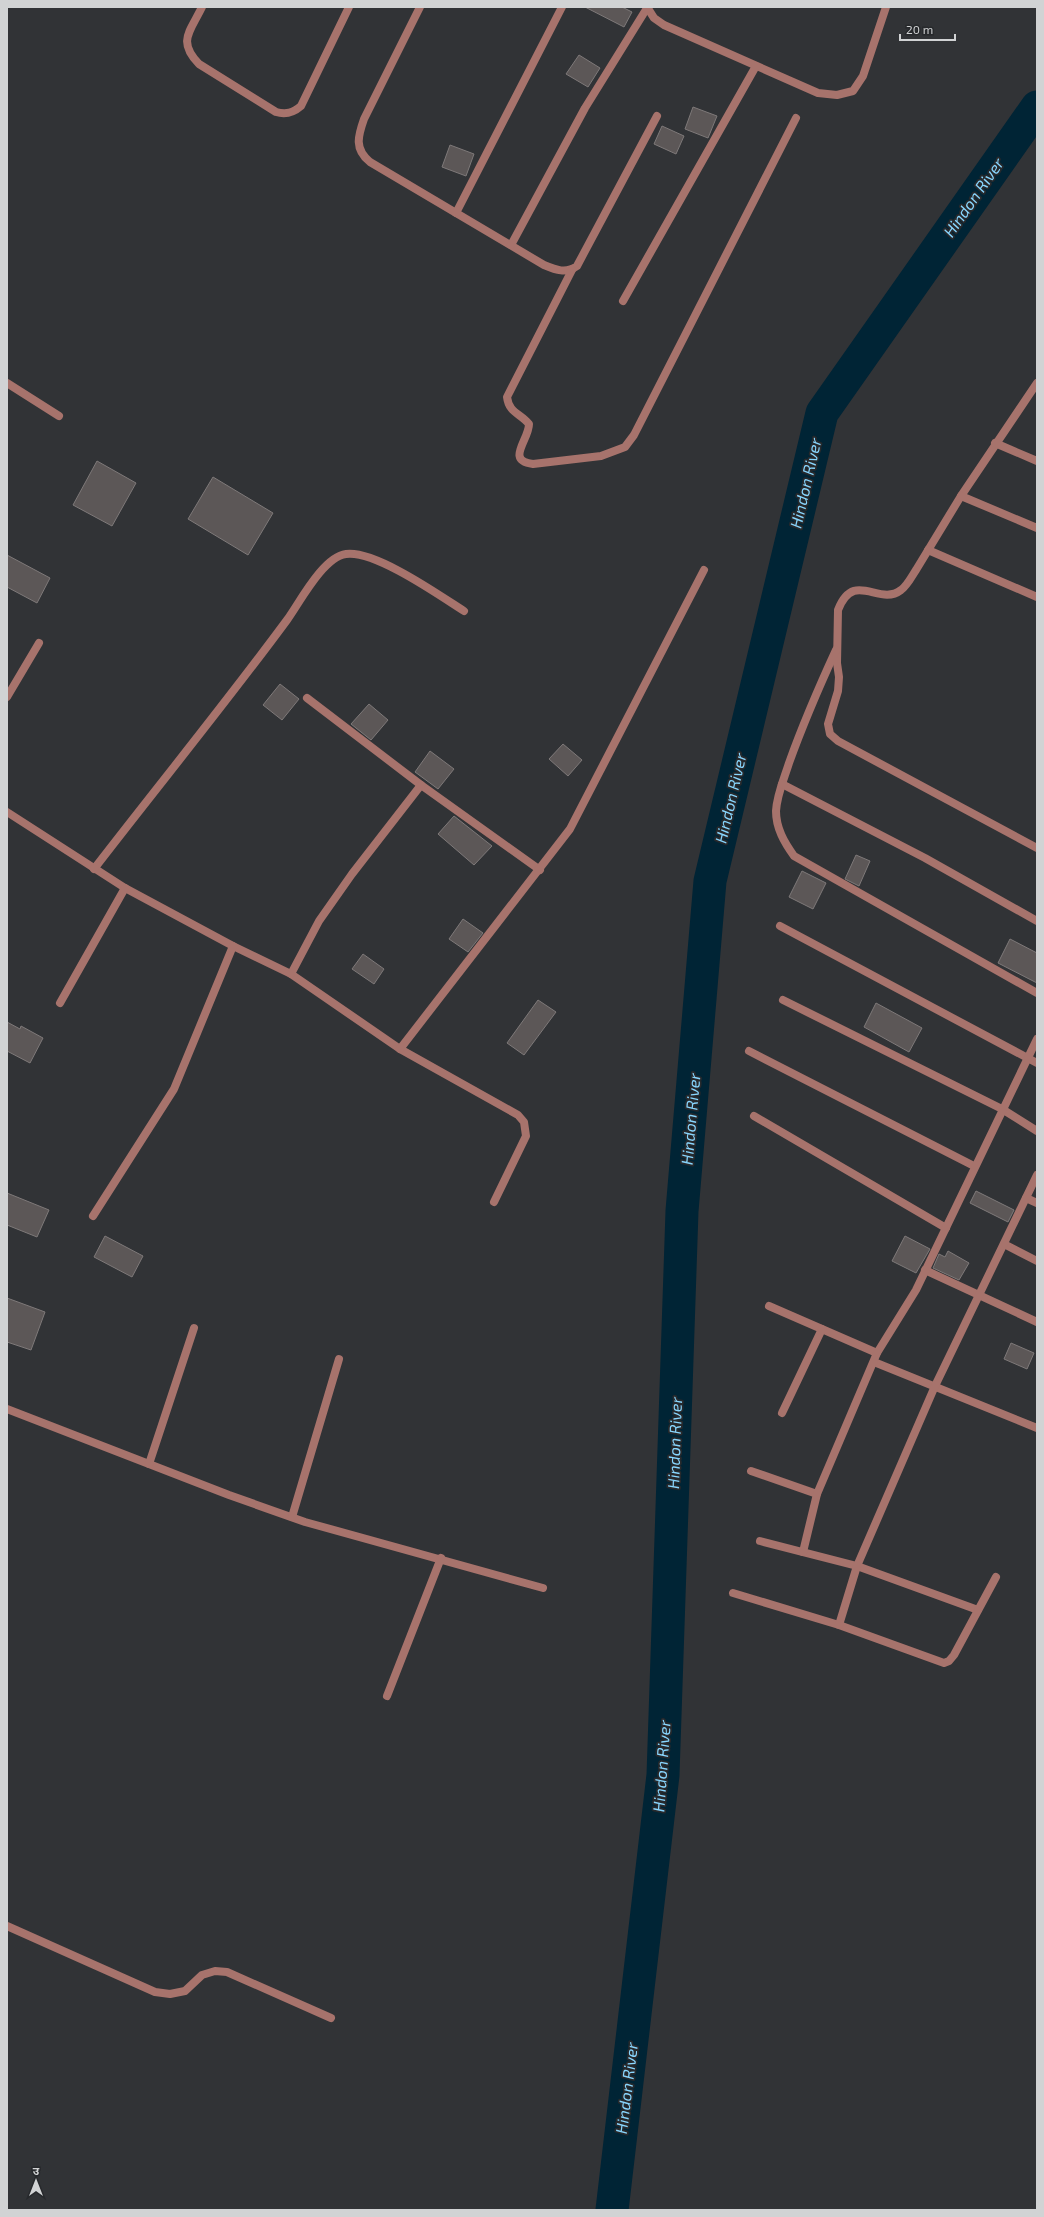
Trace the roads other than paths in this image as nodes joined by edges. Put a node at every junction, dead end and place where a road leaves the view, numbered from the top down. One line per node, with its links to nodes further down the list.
1 (202, 7): 2 (street)
2 (349, 7)
3 (420, 7): 10 (street)
4 (562, 7): 10 (street)
5 (886, 7): 7 (street)
6 (647, 8): 7 (street); 11 (street)
7 (756, 66): 13 (street)
8 (657, 116): 12 (street)
9 (796, 118): 12 (street)
10 (456, 213): 11 (street)
11 (511, 244): 12 (street)
12 (572, 270)
13 (623, 301)
14 (7, 383): 16 (street)
15 (1035, 388): 17 (street)
16 (60, 416)
17 (995, 443): 18 (street); 19 (street)
18 (1037, 461)
19 (961, 496): 20 (street); 21 (street)
20 (1037, 528)
21 (928, 550): 23 (street); 26 (street)
22 (704, 570): 34 (street)
23 (1037, 597)
24 (464, 611): 33 (street)
25 (39, 643): 27 (street)
26 (838, 647): 29 (street); 32 (street)
27 (7, 697)
28 (307, 698): 30 (street)
29 (782, 784): 36 (street); 40 (street)
30 (421, 785): 34 (street); 39 (street)
31 (7, 812): 33 (street)
32 (1037, 848)
33 (94, 869): 35 (street)
34 (540, 870): 44 (street)
35 (125, 888): 38 (street); 42 (street)
36 (1037, 921)
37 (780, 926): 46 (street)
38 (233, 946): 39 (street); 56 (street)
39 (291, 974): 44 (street)
40 (1037, 993)
41 (783, 1000): 48 (street)
42 (60, 1003)
43 (1037, 1039): 46 (street)
44 (400, 1049): 54 (street)
45 (749, 1051): 51 (street)
46 (1028, 1058): 47 (street); 48 (street)
47 (1037, 1063)
48 (1002, 1109): 50 (street); 51 (street)
49 (754, 1116): 57 (street)
50 (1037, 1131)
51 (974, 1166): 57 (street)
52 (1037, 1175): 53 (street)
53 (1026, 1198): 55 (street); 58 (street)
54 (494, 1202)
55 (1037, 1203)
56 (93, 1216)
57 (946, 1228): 60 (street)
58 (1004, 1244): 59 (street); 61 (street)
59 (1037, 1261)
60 (925, 1270): 61 (street); 66 (street)
61 (980, 1294): 63 (street); 69 (street)
62 (769, 1306): 65 (street)
63 (1037, 1322)
64 (194, 1328): 73 (street)
65 (822, 1329): 66 (street); 71 (street)
66 (878, 1353): 68 (street)
67 (339, 1359): 76 (street)
68 (874, 1362): 69 (street); 75 (street)
69 (935, 1386): 72 (street); 80 (street)
70 (7, 1409): 73 (street)
71 (782, 1413)
72 (1037, 1428)
73 (149, 1464): 76 (street)
74 (751, 1471): 75 (street)
75 (817, 1494): 78 (street)
76 (292, 1517): 79 (street)
77 (760, 1541): 78 (street)
78 (803, 1552): 80 (street)
79 (441, 1558): 82 (street); 86 (street)
80 (857, 1566): 84 (street); 85 (street)
81 (996, 1577): 84 (street)
82 (543, 1588)
83 (733, 1593): 85 (street)
84 (978, 1610): 85 (street)
85 (839, 1625)
86 (387, 1696)
87 (7, 1926): 88 (street)
88 (331, 2018)

